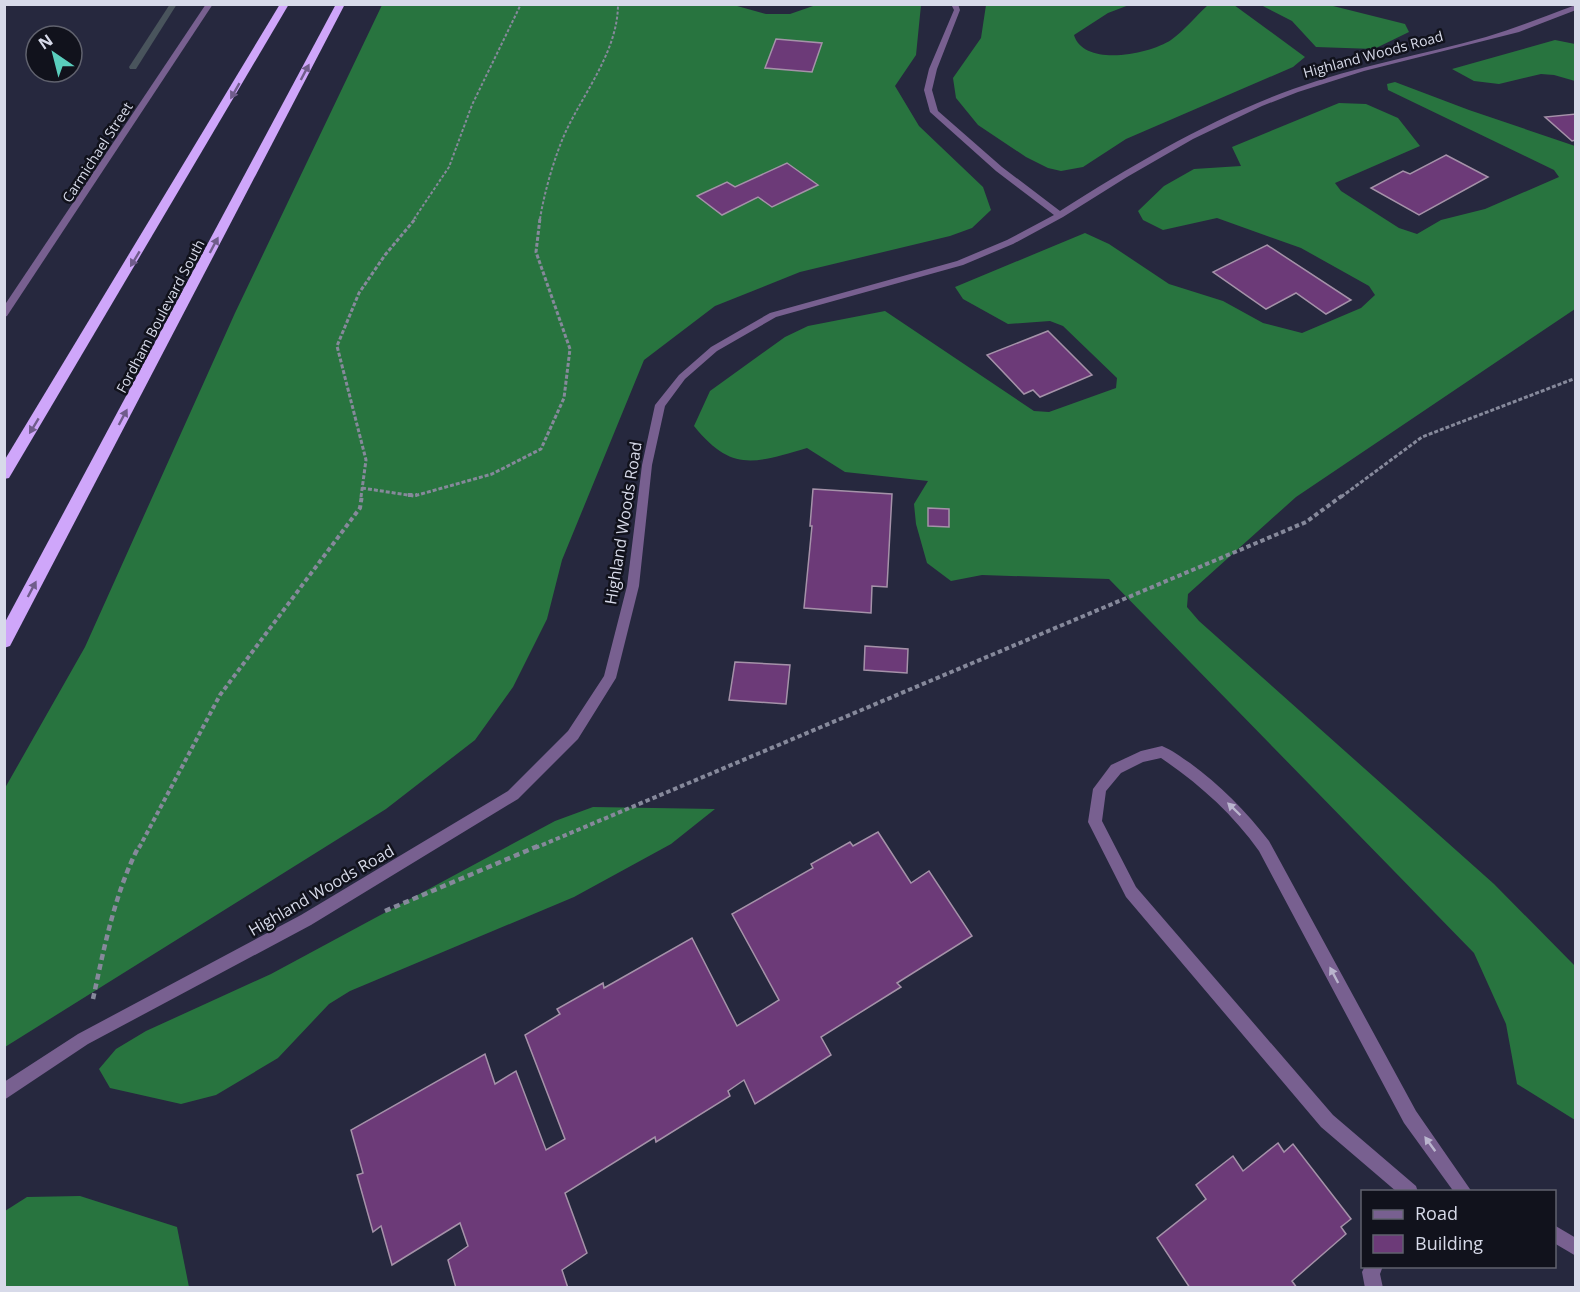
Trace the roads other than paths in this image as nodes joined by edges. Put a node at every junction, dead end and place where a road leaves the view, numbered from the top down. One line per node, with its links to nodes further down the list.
1 (210, 4): 7 (street, Carmichael Street)
2 (285, 4): 8 (highway, one-way to 8)
3 (341, 4): 9 (highway, Fordham Boulevard South, one-way to 3)
4 (954, 4): 6 (street)
5 (1575, 7): 6 (street, Highland Woods Road)
6 (1060, 215): 10 (street, Highland Woods Road)
7 (4, 314)
8 (4, 474)
9 (4, 641)
10 (4, 1092)
11 (1409, 1190): 12 (street, one-way to 11)
12 (1463, 1190)
13 (1556, 1234): 14 (street)
14 (1575, 1248)
15 (1374, 1268): 16 (street)
16 (1374, 1287)

